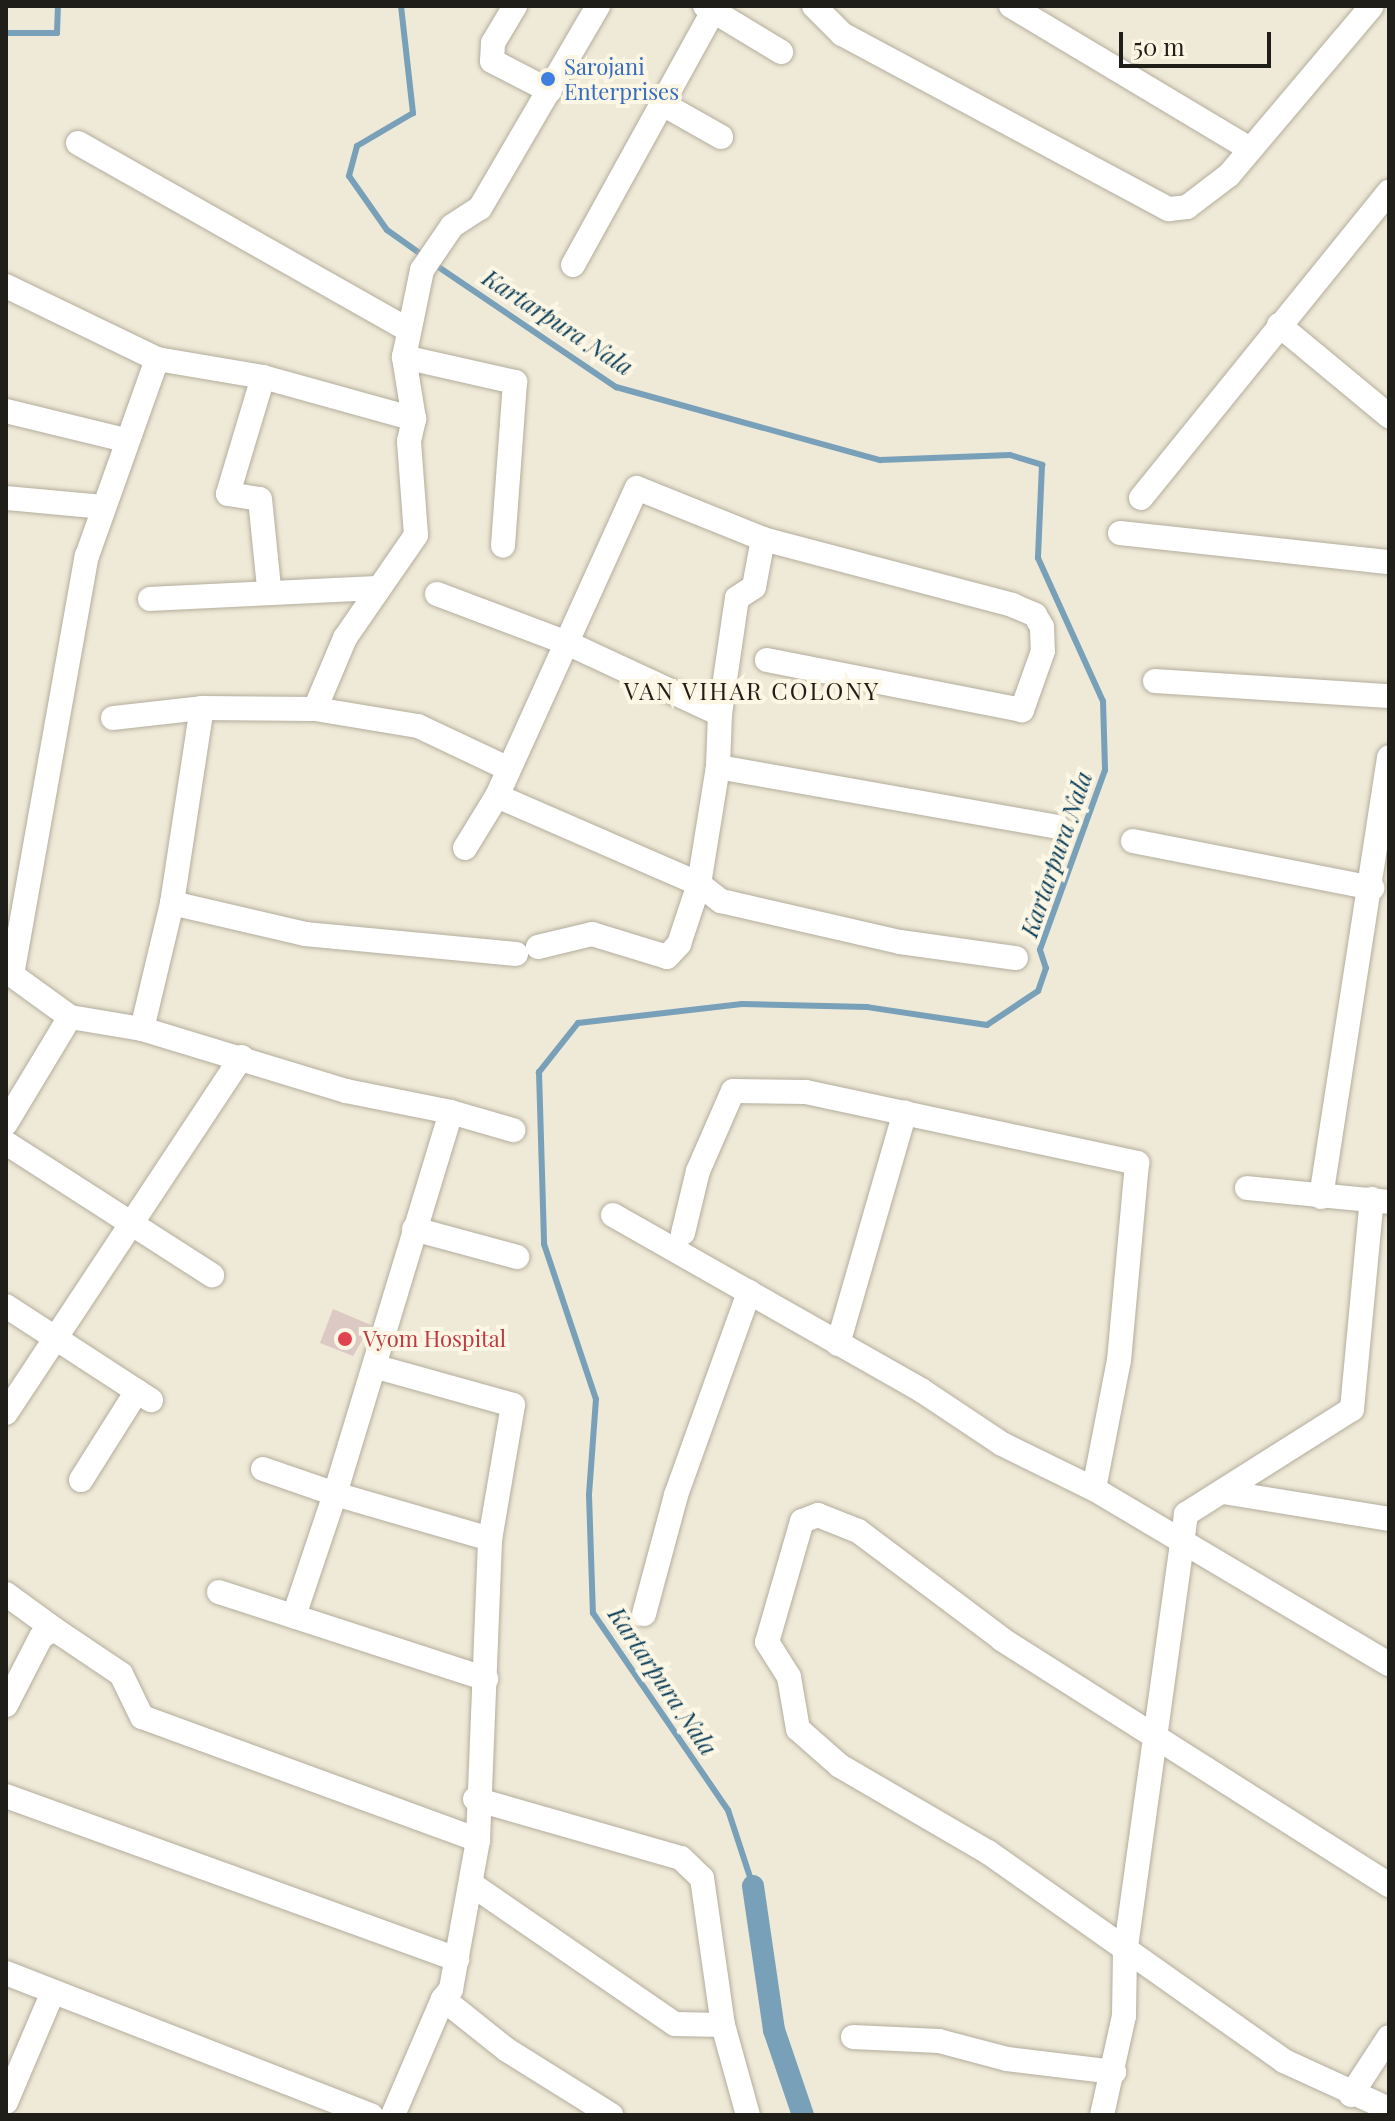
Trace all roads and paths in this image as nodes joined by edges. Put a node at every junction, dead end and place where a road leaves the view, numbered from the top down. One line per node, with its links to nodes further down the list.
1 (515, 6): 8 (street)
2 (598, 6): 8 (street)
3 (814, 6): 12 (street)
4 (1011, 6): 12 (street)
5 (1372, 6): 12 (street)
6 (709, 8): 7 (street); 9 (street)
7 (781, 52)
8 (550, 91): 17 (street)
9 (661, 103): 10 (street); 14 (street)
10 (721, 137)
11 (78, 143): 17 (street)
12 (1248, 148)
13 (1389, 192): 16 (street)
14 (573, 265)
15 (6, 286): 19 (street)
16 (1279, 325): 22 (street); 26 (street)
17 (408, 330): 18 (street)
18 (404, 357): 23 (street); 30 (street)
19 (157, 359): 20 (street); 24 (street)
20 (263, 377): 23 (street); 32 (street)
21 (6, 411): 24 (street)
22 (1389, 416)
23 (414, 419): 33 (street)
24 (125, 440): 27 (street)
25 (6, 498): 27 (street)
26 (1141, 498)
27 (103, 507): 55 (street)
28 (1120, 533): 31 (street)
29 (763, 539): 36 (street); 37 (street); 42 (street)
30 (503, 546)
31 (1389, 562)
32 (269, 588): 33 (street); 35 (street)
33 (375, 588): 41 (street)
34 (437, 594): 36 (street)
35 (150, 599)
36 (565, 642): 42 (street); 46 (street)
37 (767, 660)
38 (1155, 681): 39 (street)
39 (1389, 696)
40 (202, 708): 41 (street); 43 (street); 53 (street)
41 (315, 709): 46 (street)
42 (720, 714): 45 (street)
43 (113, 718)
44 (1389, 757): 52 (street)
45 (718, 767): 48 (street); 51 (street)
46 (507, 768): 47 (street)
47 (497, 796): 50 (street); 51 (street)
48 (1058, 827)
49 (1133, 841): 52 (street)
50 (465, 848)
51 (699, 884): 53 (street); 54 (street)
52 (1372, 888): 65 (street)
53 (172, 903): 57 (street)
54 (1016, 958)
55 (9, 973): 56 (street)
56 (70, 1017): 57 (street); 61 (street)
57 (142, 1029): 58 (street)
58 (242, 1057): 59 (street); 68 (street)
59 (451, 1112): 62 (street); 69 (street)
60 (905, 1112): 70 (street); 76 (street); 81 (street)
61 (6, 1123)
62 (513, 1130)
63 (6, 1143): 68 (street)
64 (1247, 1188): 65 (street)
65 (1321, 1197): 66 (street)
66 (1380, 1200): 82 (street)
67 (613, 1215): 73 (street)
68 (132, 1226): 72 (street); 75 (street)
69 (414, 1229): 71 (street); 77 (street)
70 (683, 1233)
71 (517, 1257)
72 (212, 1275)
73 (749, 1292): 76 (street); 89 (street)
74 (6, 1306): 75 (street)
75 (56, 1338): 78 (street); 80 (street)
76 (838, 1344): 81 (street)
77 (377, 1367): 83 (street); 85 (street)
78 (6, 1413)
79 (263, 1469): 83 (street)
80 (81, 1480)
81 (1094, 1489): 86 (street)
82 (1223, 1492): 84 (street); 86 (street)
83 (335, 1494): 85 (street); 90 (street)
84 (1389, 1519)
85 (490, 1539): 93 (street)
86 (1181, 1543): 92 (street); 95 (street)
87 (219, 1592): 90 (street)
88 (6, 1594): 91 (street)
89 (644, 1614)
90 (294, 1616): 93 (street)
91 (54, 1629): 94 (street); 98 (street)
92 (1389, 1664)
93 (486, 1679): 97 (street)
94 (6, 1705)
95 (1156, 1735): 100 (street); 101 (street); 101 (street)
96 (6, 1796): 102 (street)
97 (475, 1799): 98 (street); 106 (street)
98 (478, 1840): 99 (street)
99 (471, 1884): 102 (street); 106 (street)
100 (1389, 1885)
101 (1125, 1954): 109 (street); 110 (street)
102 (457, 1959): 105 (street)
103 (6, 1973): 104 (street)
104 (53, 1992): 111 (street); 113 (street)
105 (443, 1999): 114 (street); 115 (street)
106 (723, 2025): 116 (street)
107 (853, 2037): 109 (street)
108 (1389, 2037): 110 (street)
109 (1114, 2072): 117 (street)
110 (1351, 2095): 112 (street)
111 (6, 2102)
112 (1389, 2112)
113 (371, 2115)
114 (393, 2115)
115 (611, 2115)
116 (748, 2115)
117 (1102, 2115)

